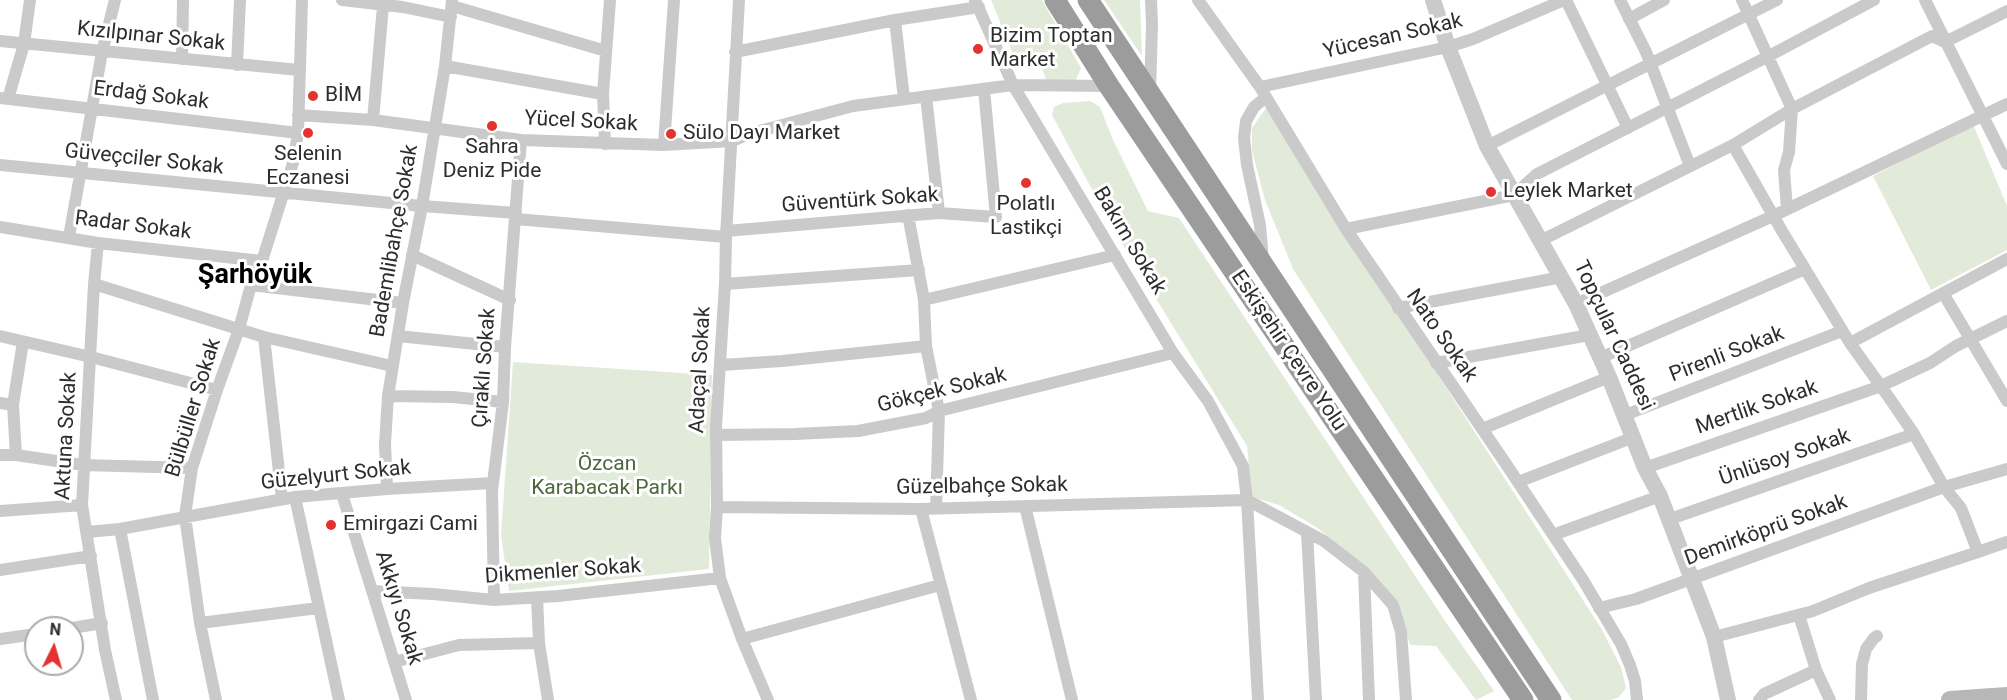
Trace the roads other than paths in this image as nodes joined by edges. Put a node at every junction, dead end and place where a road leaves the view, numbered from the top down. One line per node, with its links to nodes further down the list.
1 (30, 0): 32 (street)
2 (115, 0): 35 (street)
3 (183, 0): 38 (street)
4 (240, 0): 40 (street)
5 (302, 0): 42 (street, Bülbüller Sokak)
6 (342, 0): 24 (street)
7 (610, 0): 34 (street)
8 (675, 0): 66 (street)
9 (739, 0): 36 (street, Adaçal Sokak)
10 (1054, 0): 44 (highway, Eskişehir Çevre Yolu)
11 (1088, 0): 50 (highway, Eskişehir Çevre Yolu)
12 (1151, 0): 50 (street)
13 (1198, 0): 47 (street, Nato Sokak)
14 (1433, 0): 33 (street, Topçular Caddesi)
15 (1565, 0): 33 (street, Yücesan Sokak); 45 (street)
16 (1620, 0): 28 (street)
17 (1664, 0): 28 (street)
18 (1742, 0): 27 (street)
19 (1777, 0): 27 (street)
20 (1873, 0): 37 (street)
21 (1925, 0): 31 (street)
22 (977, 3): 29 (street); 43 (street, Bakım Sokak)
23 (404, 4): 24 (street); 25 (street)
24 (383, 6): 59 (street)
25 (451, 8): 34 (street); 41 (street, Bademlibahçe Sokak)
26 (2007, 11): 31 (street)
27 (1749, 15): 37 (street); 39 (street)
28 (1629, 19): 39 (street)
29 (895, 20): 36 (street); 52 (street)
30 (0, 41): 32 (street, Kızılpınar Sokak)
31 (1945, 42): 56 (street); 58 (street)
32 (24, 44): 35 (street, Kızılpınar Sokak); 51 (street)
33 (1449, 47): 47 (street, Yücesan Sokak); 68 (street, Topçular Caddesi)
34 (606, 51): 48 (street)
35 (102, 52): 38 (street, Kızılpınar Sokak); 55 (street)
36 (735, 52): 64 (street, Adaçal Sokak)
37 (1767, 57): 54 (street); 56 (street)
38 (182, 59): 40 (street, Kızılpınar Sokak)
39 (1650, 64): 45 (street); 54 (street)
40 (237, 65): 42 (street, Kızılpınar Sokak)
41 (445, 66): 48 (street); 60 (street, Bademlibahçe Sokak)
42 (299, 70): 57 (street, Bülbüller Sokak)
43 (1013, 85): 44 (street, Yücel Sokak); 46 (street, Yücel Sokak); 88 (street, Bakım Sokak)
44 (1109, 86): 188 (highway, Eskişehir Çevre Yolu)
45 (1606, 86): 61 (street); 68 (street)
46 (984, 89): 49 (street, Yücel Sokak); 77 (street, Güventürk Sokak)
47 (1263, 92): 82 (street, Nato Sokak); 91 (street)
48 (603, 94): 65 (street)
49 (926, 96): 52 (street, Yücel Sokak); 77 (street)
50 (1150, 96): 91 (highway, Eskişehir Çevre Yolu)
51 (4, 98): 55 (street, Erdağ Sokak)
52 (904, 99): 64 (street, Yücel Sokak)
53 (2007, 104): 58 (street)
54 (1667, 107): 61 (street); 71 (street)
55 (93, 108): 62 (street, Erdağ Sokak); 72 (street)
56 (1792, 109): 67 (street); 76 (street)
57 (298, 115): 59 (street, Yücel Sokak); 62 (street, Bülbüller Sokak)
58 (1982, 116): 69 (street); 76 (street)
59 (373, 120): 60 (street, Yücel Sokak)
60 (434, 128): 63 (street, Yücel Sokak); 75 (street, Bademlibahçe Sokak)
61 (1628, 128): 74 (street)
62 (298, 133): 73 (street, Bülbüller Sokak)
63 (521, 140): 65 (street, Yücel Sokak); 79 (street, Çıraklı Sokak)
64 (732, 141): 66 (street, Yücel Sokak); 83 (street, Adaçal Sokak)
65 (605, 144): 66 (street, Yücel Sokak)
66 (664, 145)
67 (1733, 145): 71 (street); 80 (street)
68 (1487, 146): 74 (street, Topçular Caddesi)
69 (2007, 164)
70 (0, 165): 72 (street, Güveçciler Sokak)
71 (1690, 166): 85 (street)
72 (79, 172): 73 (street, Güveçciler Sokak); 84 (street)
73 (285, 193): 75 (street, Güveçciler Sokak); 90 (street, Bülbüller Sokak)
74 (1514, 195): 82 (street); 85 (street, Topçular Caddesi)
75 (422, 206): 79 (street, Güveçciler Sokak); 87 (street, Bademlibahçe Sokak)
76 (1787, 209): 80 (street)
77 (939, 213): 78 (street, Güventürk Sokak)
78 (908, 215): 83 (street, Güventürk Sokak); 93 (street)
79 (516, 216): 83 (street, Güventürk Sokak); 99 (street, Çıraklı Sokak)
80 (1773, 216): 92 (street); 102 (street)
81 (0, 226): 84 (street, Radar Sokak)
82 (1346, 229): 103 (street, Nato Sokak)
83 (726, 234): 96 (street, Adaçal Sokak)
84 (69, 237): 86 (street, Radar Sokak)
85 (1542, 240): 94 (street, Topçular Caddesi)
86 (98, 243): 90 (street, Radar Sokak); 95 (street, Aktuna Sokak)
87 (412, 255): 99 (street); 101 (street, Bademlibahçe Sokak)
88 (1115, 255): 100 (street); 116 (street, Bakım Sokak)
89 (2007, 259): 98 (street)
90 (262, 261): 97 (street, Bülbüller Sokak)
91 (1263, 263): 186 (highway, Eskişehir Çevre Yolu)
92 (1805, 269): 106 (street); 118 (street)
93 (919, 270): 96 (street); 100 (street)
94 (1562, 277): 102 (street, Topçular Caddesi); 103 (street)
95 (94, 284): 105 (street); 117 (street, Aktuna Sokak)
96 (725, 284): 120 (street, Adaçal Sokak)
97 (251, 285): 101 (street); 105 (street, Bülbüller Sokak)
98 (1943, 293): 111 (street); 113 (street)
99 (510, 300): 115 (street, Çıraklı Sokak)
100 (924, 300): 114 (street)
101 (402, 303): 109 (street, Bademlibahçe Sokak)
102 (1576, 304): 107 (street, Topçular Caddesi)
103 (1398, 308): 119 (street, Nato Sokak)
104 (2007, 321): 111 (street, Mertlik Sokak)
105 (239, 329): 110 (street); 124 (street, Bülbüller Sokak)
106 (1842, 331): 113 (street); 130 (street, Pirenli Sokak)
107 (1589, 335): 118 (street, Topçular Caddesi); 119 (street)
108 (0, 336): 112 (street)
109 (398, 336): 115 (street); 121 (street, Bademlibahçe Sokak)
110 (264, 337): 121 (street); 147 (street)
111 (1970, 340): 123 (street, Mertlik Sokak); 126 (street)
112 (23, 342): 117 (street); 128 (street)
113 (1850, 343): 123 (street)
114 (926, 346): 120 (street); 129 (street)
115 (505, 347): 127 (street, Çıraklı Sokak)
116 (1173, 353): 129 (street, Gökçek Sokak); 148 (street, Bakım Sokak)
117 (91, 357): 124 (street); 137 (street, Aktuna Sokak)
118 (1600, 358): 122 (street, Topçular Caddesi)
119 (1437, 363): 131 (street, Nato Sokak)
120 (721, 365): 133 (street, Adaçal Sokak)
121 (393, 366): 125 (street, Bademlibahçe Sokak)
122 (1609, 377): 130 (street, Topçular Caddesi); 131 (street)
123 (1881, 386): 132 (street); 139 (street, Mertlik Sokak)
124 (217, 390): 138 (street, Bülbüller Sokak)
125 (388, 396): 127 (street); 144 (street, Bademlibahçe Sokak)
126 (2007, 401)
127 (503, 402): 142 (street, Çıraklı Sokak)
128 (6, 404): 136 (street)
129 (939, 411): 133 (street, Gökçek Sokak); 153 (street)
130 (1625, 416): 134 (street, Topçular Caddesi)
131 (1482, 429): 141 (street, Nato Sokak)
132 (1914, 434): 143 (street); 156 (street, Ünlüsoy Sokak)
133 (716, 435): 151 (street, Adaçal Sokak)
134 (1634, 437): 139 (street, Topçular Caddesi); 141 (street)
135 (0, 455): 136 (street)
136 (16, 455): 137 (street)
137 (83, 465): 138 (street); 149 (street, Aktuna Sokak)
138 (192, 468): 155 (street, Bülbüller Sokak)
139 (1645, 468): 146 (street, Topçular Caddesi)
140 (2007, 469): 143 (street, Demirköprü Sokak)
141 (1518, 482): 160 (street, Nato Sokak)
142 (493, 483): 144 (street, Güzelyurt Sokak); 171 (street, Çıraklı Sokak)
143 (1944, 487): 162 (street); 167 (street, Demirköprü Sokak)
144 (387, 489): 145 (street, Güzelyurt Sokak)
145 (342, 494): 147 (street, Güzelyurt Sokak); 169 (street, Akkıyı Sokak)
146 (1660, 496): 156 (street, Topçular Caddesi); 160 (street)
147 (289, 498): 155 (street, Güzelyurt Sokak); 172 (street)
148 (1247, 500): 150 (street, Güzelbahçe Sokak); 159 (street); 198 (street, Bakım Sokak)
149 (82, 505): 154 (street); 158 (street, Aktuna Sokak)
150 (1024, 506): 153 (street, Güzelbahçe Sokak); 197 (street)
151 (717, 507): 152 (street, Güzelbahçe Sokak); 166 (street, Adaçal Sokak)
152 (921, 509): 153 (street, Güzelbahçe Sokak); 168 (street)
153 (936, 509)
154 (0, 511)
155 (185, 516): 157 (street, Güzelyurt Sokak); 176 (street, Bülbüller Sokak)
156 (1670, 519): 167 (street, Topçular Caddesi)
157 (120, 529): 158 (street, Güzelyurt Sokak); 190 (street)
158 (87, 532): 163 (street, Aktuna Sokak)
159 (1307, 532): 165 (street); 199 (street)
160 (1553, 535): 173 (street, Nato Sokak)
161 (2007, 542): 162 (street)
162 (1978, 552): 174 (street)
163 (91, 556): 164 (street); 175 (street, Aktuna Sokak)
164 (0, 570)
165 (1364, 572): 200 (street); 201 (street)
166 (720, 578): 170 (street, Dikmenler Sokak); 182 (street, Adaçal Sokak)
167 (1692, 579): 173 (street, Demirköprü Sokak); 180 (street, Topçular Caddesi)
168 (940, 585): 182 (street); 196 (street)
169 (372, 591): 171 (street, Dikmenler Sokak); 184 (street, Akkıyı Sokak)
170 (537, 597): 171 (street, Dikmenler Sokak); 183 (street)
171 (494, 600)
172 (318, 608): 176 (street); 192 (street)
173 (1599, 608): 202 (street, Nato Sokak)
174 (1799, 615): 180 (street); 185 (street)
175 (102, 623): 177 (street); 189 (street, Aktuna Sokak)
176 (200, 623): 191 (street, Bülbüller Sokak)
177 (84, 626)
178 (24, 636): 181 (street)
179 (1877, 636): 206 (street)
180 (1714, 637): 203 (street, Topçular Caddesi)
181 (0, 639)
182 (742, 639): 195 (street, Adaçal Sokak)
183 (539, 643): 184 (street); 194 (street)
184 (394, 662): 193 (street, Akkıyı Sokak)
185 (1816, 670): 204 (street); 205 (street)
186 (1548, 696)
187 (2007, 696): 207 (main road)
188 (1521, 697)
189 (116, 700)
190 (153, 700)
191 (216, 700)
192 (339, 700)
193 (406, 700)
194 (548, 700)
195 (768, 700)
196 (971, 700)
197 (1072, 700)
198 (1258, 700)
199 (1316, 700)
200 (1369, 700)
201 (1406, 700)
202 (1637, 700)
203 (1728, 700)
204 (1759, 700)
205 (1830, 700)
206 (1861, 700)
207 (1950, 700)

